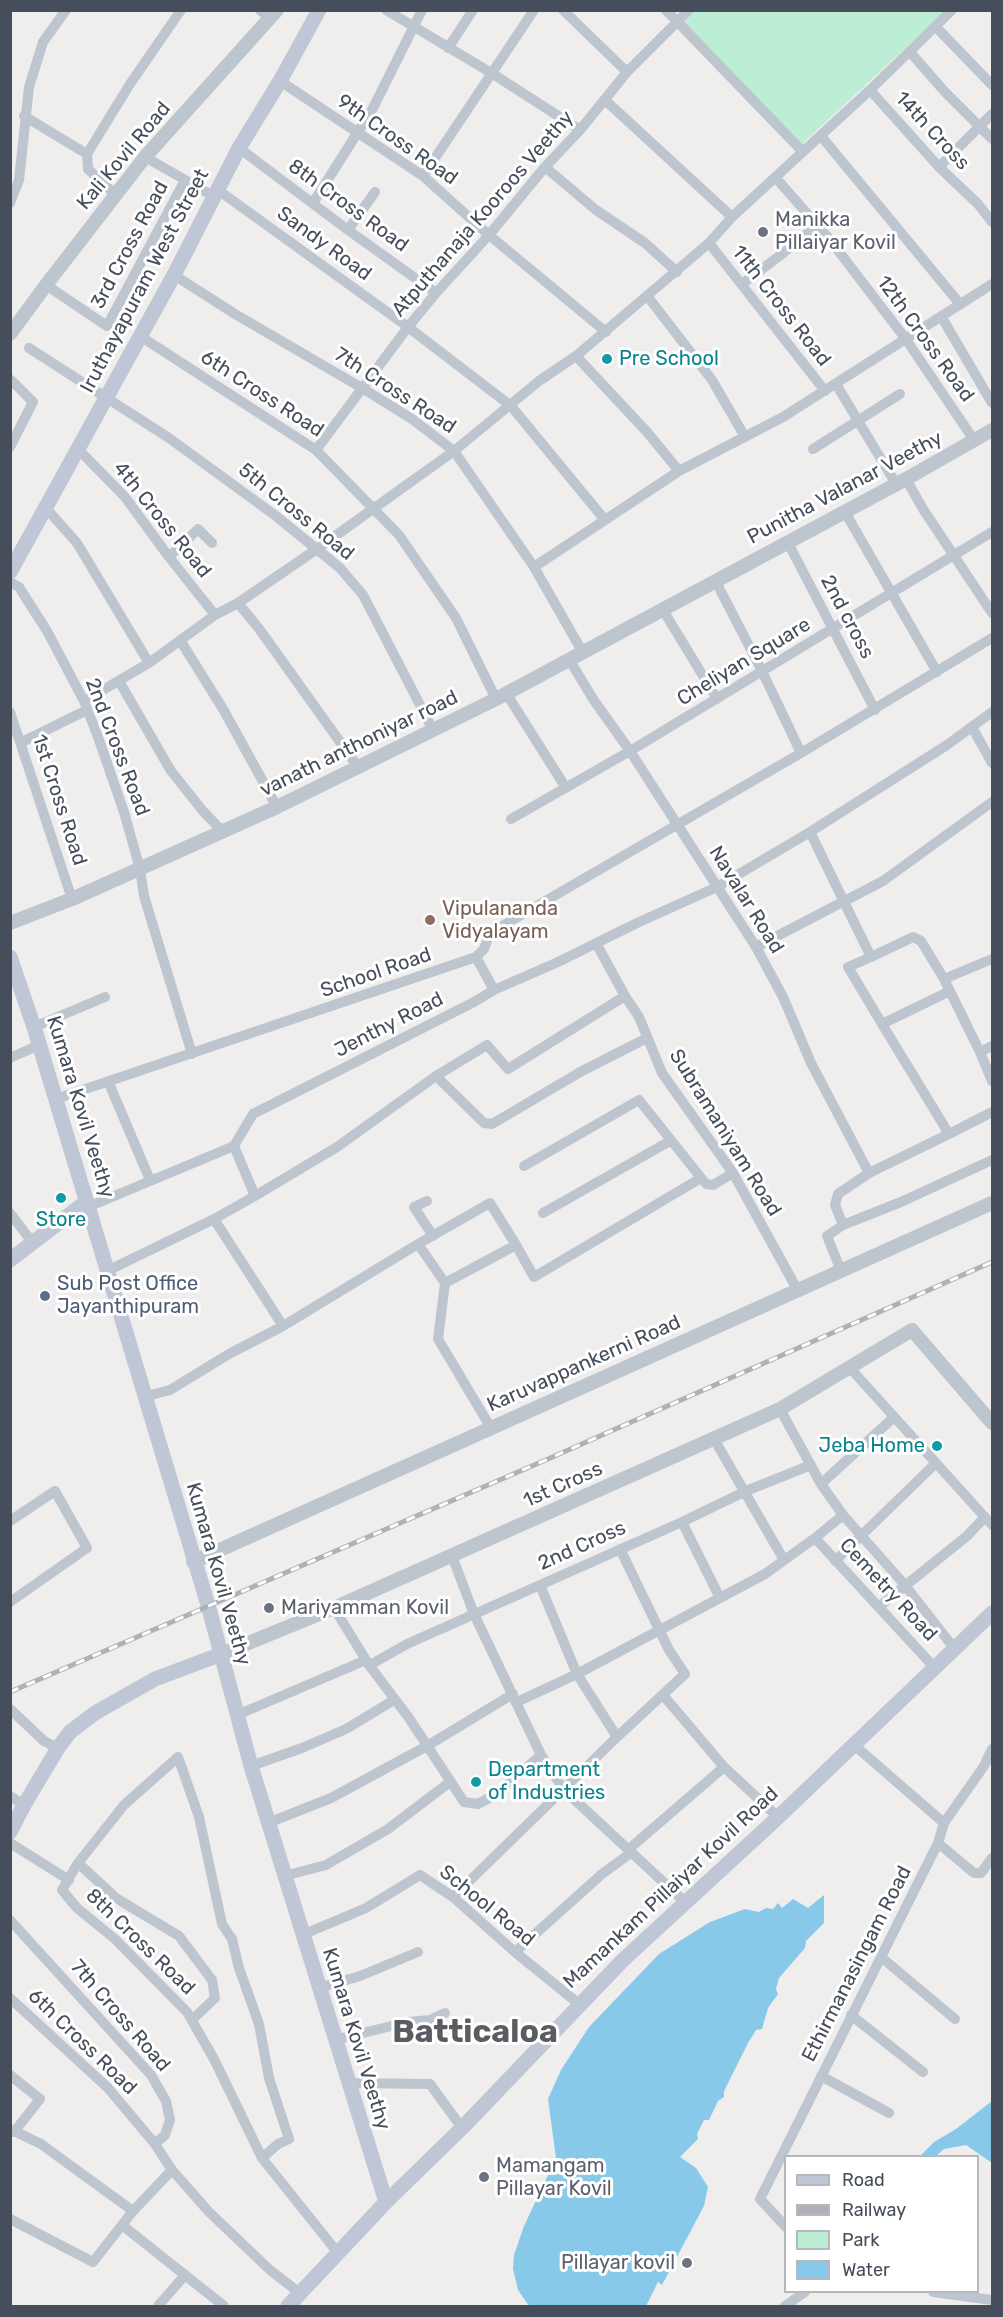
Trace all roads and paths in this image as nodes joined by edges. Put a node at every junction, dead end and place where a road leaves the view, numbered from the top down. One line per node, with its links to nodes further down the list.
1 (66, 10): 25 (street)
2 (182, 10): 33 (street)
3 (319, 10): 20 (main road, Iruthayapuram West Street)
4 (386, 10): 14 (street)
5 (422, 10): 14 (street)
6 (473, 10): 16 (street)
7 (534, 10): 19 (street)
8 (563, 10): 18 (street)
9 (666, 10): 13 (street)
10 (688, 10): 13 (street, Atputhanaja Kooroos Veethy)
11 (952, 10): 15 (street)
12 (269, 13): 34 (street, Kali Kovil Road)
13 (678, 21): 18 (street, Atputhanaja Kooroos Veethy); 32 (street)
14 (413, 27): 16 (street); 28 (street)
15 (936, 27): 17 (street); 21 (street)
16 (448, 48): 19 (street)
17 (910, 52): 22 (street); 26 (street)
18 (627, 72): 23 (street, Atputhanaja Kooroos Veethy)
19 (493, 74): 27 (street); 37 (street)
20 (280, 81): 28 (street, 9th Cross Road); 31 (main road, Iruthayapuram West Street)
21 (993, 85)
22 (870, 90): 29 (street); 35 (street, 14th Cross)
23 (605, 99): 27 (street, Atputhanaja Kooroos Veethy); 45 (street)
24 (993, 114): 26 (street)
25 (24, 116): 33 (street); 43 (street)
26 (981, 127): 30 (street); 35 (street)
27 (580, 130): 36 (street, Atputhanaja Kooroos Veethy)
28 (358, 132): 37 (street, 9th Cross Road); 44 (street)
29 (821, 136): 32 (street); 58 (street)
30 (993, 139)
31 (239, 148): 41 (main road, Iruthayapuram West Street); 44 (street, 8th Cross Road)
32 (803, 152): 38 (street)
33 (87, 154): 42 (street)
34 (145, 157): 39 (street); 42 (street, Kali Kovil Road)
35 (939, 167): 46 (street, 14th Cross)
36 (545, 168): 49 (street, Atputhanaja Kooroos Veethy); 51 (street)
37 (423, 176): 49 (street, 9th Cross Road)
38 (775, 177): 45 (street); 47 (street, 12th Cross Road)
39 (185, 180): 41 (street); 54 (street, 3rd Cross Road)
40 (375, 192): 48 (street)
41 (217, 194): 52 (main road, Iruthayapuram West Street); 60 (street, Sandy Road)
42 (116, 195): 54 (street, Kali Kovil Road)
43 (10, 203)
44 (313, 203): 48 (street, 8th Cross Road)
45 (732, 217): 50 (street)
46 (993, 222)
47 (817, 225): 53 (street); 64 (street, 12th Cross Road)
48 (348, 230): 56 (street, 8th Cross Road)
49 (489, 235): 56 (street, Atputhanaja Kooroos Veethy); 61 (street, 9th Cross Road)
50 (709, 243): 51 (street); 53 (street, 11th Cross Road)
51 (677, 272): 57 (street)
52 (174, 275): 63 (main road, Iruthayapuram West Street); 69 (street, 7th Cross Road)
53 (742, 284): 70 (street, 11th Cross Road)
54 (46, 285): 62 (street, Kali Kovil Road)
55 (992, 287): 58 (street)
56 (436, 293): 60 (street, Atputhanaja Kooroos Veethy)
57 (648, 297): 61 (street); 77 (street)
58 (960, 303): 59 (street)
59 (941, 316): 64 (street); 73 (street)
60 (408, 327): 69 (street, Atputhanaja Kooroos Veethy); 74 (street, Sandy Road)
61 (606, 332): 66 (street)
62 (10, 334)
63 (140, 336): 72 (main road, Iruthayapuram West Street); 82 (street, 6th Cross Road)
64 (905, 338): 68 (street); 78 (street, 12th Cross Road)
65 (29, 348): 72 (street)
66 (576, 356): 74 (street); 84 (street)
67 (11, 380): 79 (street)
68 (836, 384): 70 (street); 75 (street)
69 (362, 388): 82 (street, Atputhanaja Kooroos Veethy); 83 (street, 7th Cross Road)
70 (825, 391): 77 (street)
71 (900, 394): 75 (street)
72 (106, 399): 81 (main road, Iruthayapuram West Street); 93 (street, 5th Cross Road)
73 (993, 403)
74 (511, 406): 83 (street); 89 (street)
75 (858, 420): 80 (street); 85 (street)
76 (993, 429): 78 (street, Punitha Valanar Veethy)
77 (745, 437): 84 (street)
78 (974, 440): 85 (street, Punitha Valanar Veethy)
79 (10, 447)
80 (813, 449)
81 (79, 450): 86 (main road, Iruthayapuram West Street); 95 (street, 4th Cross Road)
82 (316, 450): 87 (street, 6th Cross Road)
83 (454, 451): 87 (street); 96 (street, 7th Cross Road)
84 (679, 471): 89 (street)
85 (901, 481): 88 (street, Punitha Valanar Veethy); 94 (street)
86 (46, 508): 97 (main road, Iruthayapuram West Street); 110 (street)
87 (373, 508): 93 (street); 114 (street, 6th Cross Road)
88 (845, 512): 91 (street, Punitha Valanar Veethy); 100 (street)
89 (605, 520): 96 (street)
90 (993, 532): 94 (street, Cheliyan Square)
91 (787, 541): 98 (street, Punitha Valanar Veethy); 105 (street, 2nd cross)
92 (212, 543): 95 (street)
93 (317, 549): 101 (street); 121 (street, 5th Cross Road)
94 (954, 556): 100 (street, Cheliyan Square); 103 (street)
95 (169, 557): 104 (street, 4th Cross Road)
96 (534, 567): 108 (street, 7th Cross Road)
97 (10, 573)
98 (715, 580): 102 (street, vanath anthoniyar road); 111 (street)
99 (10, 582): 116 (street, 2nd Cross Road)
100 (894, 593): 105 (street, Cheliyan Square); 112 (street)
101 (238, 603): 104 (street); 126 (street)
102 (663, 609): 108 (street, vanath anthoniyar road); 115 (street)
103 (993, 613)
104 (215, 615): 107 (street)
105 (834, 630): 111 (street, Cheliyan Square); 117 (street, 2nd cross)
106 (993, 638): 112 (street)
107 (180, 640): 110 (street); 129 (street)
108 (582, 651): 109 (street, vanath anthoniyar road)
109 (569, 659): 114 (street, vanath anthoniyar road); 123 (street, Navalar Road)
110 (149, 663): 113 (street)
111 (762, 671): 115 (street, Cheliyan Square); 124 (street)
112 (937, 672): 117 (street)
113 (119, 681): 116 (street); 132 (street)
114 (501, 696): 121 (street, vanath anthoniyar road); 127 (street, 6th Cross Road)
115 (717, 699): 123 (street, Cheliyan Square)
116 (86, 706): 122 (street); 134 (street, 2nd Cross Road)
117 (875, 710): 124 (street)
118 (10, 712): 122 (street, 1st Cross Road)
119 (993, 712): 120 (street, Jenthy Road)
120 (972, 727): 125 (street); 133 (street, Jenthy Road)
121 (433, 730): 126 (street, vanath anthoniyar road)
122 (22, 742): 136 (street, 1st Cross Road)
123 (630, 751): 127 (street, Cheliyan Square); 131 (street, Navalar Road)
124 (801, 753): 131 (street)
125 (993, 763)
126 (358, 767): 129 (street, vanath anthoniyar road)
127 (566, 788): 130 (street, Cheliyan Square)
128 (993, 802): 137 (street)
129 (277, 807): 132 (street, vanath anthoniyar road)
130 (511, 819)
131 (678, 825): 135 (street, Navalar Road); 141 (street)
132 (223, 832): 134 (street, vanath anthoniyar road)
133 (810, 832): 135 (street, Jenthy Road); 137 (street)
134 (140, 869): 136 (street, vanath anthoniyar road); 156 (street, 2nd Cross Road)
135 (717, 887): 139 (street, Jenthy Road); 140 (street, Navalar Road)
136 (72, 899): 138 (street, vanath anthoniyar road)
137 (844, 900): 140 (street); 142 (street)
138 (10, 923)
139 (596, 943): 146 (street, Jenthy Road); 148 (street, Subramaniyam Road)
140 (756, 946): 169 (street, Navalar Road)
141 (476, 957): 146 (street); 156 (street, School Road)
142 (871, 957): 145 (street); 150 (street)
143 (993, 958): 145 (street)
144 (11, 960): 151 (main road, Kumara Kovil Veethy)
145 (944, 979): 147 (street)
146 (494, 990): 165 (street, Jenthy Road)
147 (950, 991): 150 (street); 155 (street)
148 (625, 996): 152 (street, Subramaniyam Road); 158 (street)
149 (105, 997): 151 (street)
150 (882, 1024): 163 (street)
151 (34, 1027): 153 (main road, Kumara Kovil Veethy)
152 (647, 1038): 158 (street); 168 (street, Subramaniyam Road)
153 (39, 1045): 157 (street); 161 (main road, Kumara Kovil Veethy)
154 (993, 1046): 155 (street)
155 (980, 1052): 160 (street)
156 (192, 1054): 159 (street, School Road)
157 (10, 1059)
158 (436, 1076): 172 (street)
159 (108, 1081): 161 (street, School Road); 171 (street)
160 (993, 1081)
161 (56, 1099): 175 (main road, Kumara Kovil Veethy)
162 (993, 1113): 163 (street)
163 (948, 1134): 169 (street)
164 (670, 1141): 167 (street); 170 (street); 177 (street)
165 (234, 1146): 171 (street); 172 (street)
166 (993, 1160): 179 (street)
167 (524, 1166)
168 (733, 1173): 170 (street); 188 (street, Subramaniyam Road)
169 (869, 1173): 179 (street)
170 (701, 1178): 183 (street)
171 (150, 1180): 175 (street)
172 (255, 1196): 178 (street)
173 (427, 1201): 180 (street)
174 (993, 1203): 186 (street, Karuvappankerni Road)
175 (87, 1204): 181 (main road); 185 (main road, Kumara Kovil Veethy)
176 (10, 1213): 181 (street)
177 (543, 1213)
178 (214, 1219): 185 (street); 189 (street)
179 (843, 1225): 186 (street)
180 (433, 1236): 182 (street); 183 (street)
181 (32, 1242): 184 (main road)
182 (418, 1244): 187 (street); 189 (street)
183 (516, 1245): 187 (street)
184 (10, 1260)
185 (107, 1271): 191 (main road, Kumara Kovil Veethy)
186 (841, 1271): 188 (street, Karuvappankerni Road)
187 (445, 1283): 195 (street)
188 (797, 1289): 195 (street, Karuvappankerni Road)
189 (283, 1326): 191 (street)
190 (850, 1368): 192 (street, 1st Cross); 193 (street); 194 (street, 1st Cross)
191 (143, 1397): 211 (main road, Kumara Kovil Veethy)
192 (780, 1409): 196 (street, 1st Cross); 198 (street)
193 (893, 1418): 197 (street); 199 (street)
194 (993, 1423)
195 (490, 1428): 211 (street, Karuvappankerni Road)
196 (714, 1439): 200 (street); 208 (street, 1st Cross)
197 (936, 1463): 203 (street); 205 (street)
198 (811, 1465): 199 (street); 200 (street, 2nd Cross)
199 (821, 1484): 201 (street)
200 (746, 1491): 204 (street, 2nd Cross); 209 (street)
201 (843, 1515): 205 (street); 206 (street)
202 (10, 1521): 215 (street)
203 (989, 1521): 212 (street)
204 (682, 1522): 207 (street, 2nd Cross); 214 (street)
205 (861, 1536): 210 (street); 212 (street)
206 (815, 1538): 209 (street); 210 (street, Cemetry Road)
207 (620, 1549): 213 (street, 2nd Cross); 220 (street)
208 (452, 1556): 217 (street, 1st Cross); 219 (street)
209 (784, 1560): 214 (street)
210 (835, 1561): 216 (street, Cemetry Road)
211 (193, 1562): 222 (main road, Kumara Kovil Veethy)
212 (904, 1584): 216 (street); 221 (street)
213 (540, 1585): 219 (street, 2nd Cross); 225 (street)
214 (720, 1598): 220 (street)
215 (10, 1602)
216 (880, 1606): 224 (street, Cemetry Road)
217 (334, 1608): 222 (street, 1st Cross); 223 (street)
218 (993, 1613): 221 (main road, Mamankam Pillaiyar Kovil Road)
219 (474, 1614): 223 (street, 2nd Cross); 227 (street)
220 (659, 1629): 225 (street); 226 (street)
221 (954, 1648): 224 (main road, Mamankam Pillaiyar Kovil Road)
222 (219, 1655): 230 (main road, Kumara Kovil Veethy); 234 (main road)
223 (368, 1663): 228 (street); 230 (street, 2nd Cross)
224 (934, 1667): 232 (main road, Mamankam Pillaiyar Kovil Road)
225 (577, 1674): 227 (street); 231 (street)
226 (663, 1695): 231 (street); 238 (street)
227 (515, 1698): 233 (street); 236 (street)
228 (394, 1700): 233 (street); 237 (street)
229 (10, 1710): 234 (street)
230 (237, 1714): 237 (main road, Kumara Kovil Veethy)
231 (617, 1737): 240 (street)
232 (854, 1745): 243 (main road, Mamankam Pillaiyar Kovil Road); 245 (street)
233 (427, 1746): 239 (street); 244 (street)
234 (58, 1748): 242 (main road)
235 (993, 1749): 245 (street, Ethirmanasingam Road)
236 (541, 1755): 239 (street); 240 (street)
237 (250, 1766): 244 (main road, Kumara Kovil Veethy)
238 (724, 1767): 243 (street); 249 (street)
239 (450, 1782): 252 (street)
240 (564, 1790): 249 (street); 254 (street)
241 (10, 1796): 242 (street)
242 (24, 1804): 246 (main road)
243 (778, 1817): 255 (main road, Mamankam Pillaiyar Kovil Road)
244 (268, 1823): 252 (main road, Kumara Kovil Veethy)
245 (944, 1823): 248 (street, Ethirmanasingam Road)
246 (10, 1832)
247 (10, 1843): 253 (street, 8th Cross Road)
248 (938, 1843): 250 (street); 260 (street, Ethirmanasingam Road)
249 (630, 1850): 255 (street); 259 (street)
250 (993, 1858)
251 (78, 1863): 253 (street); 267 (street); 277 (street)
252 (284, 1876): 257 (main road, Kumara Kovil Veethy)
253 (69, 1880): 267 (street, 8th Cross Road)
254 (453, 1897): 257 (street, School Road); 259 (street, School Road)
255 (686, 1903): 263 (main road, Mamankam Pillaiyar Kovil Road)
256 (10, 1920): 276 (street, 7th Cross Road)
257 (303, 1935): 261 (main road, Kumara Kovil Veethy)
258 (418, 1952): 261 (street)
259 (515, 1952): 263 (street, School Road)
260 (881, 1957): 265 (street, Ethirmanasingam Road); 266 (street)
261 (319, 1988): 268 (main road, Kumara Kovil Veethy)
262 (10, 1998): 276 (street, 6th Cross Road)
263 (579, 2004): 274 (main road, Mamankam Pillaiyar Kovil Road)
264 (445, 2013): 268 (street)
265 (851, 2015): 269 (street); 271 (street, Ethirmanasingam Road)
266 (955, 2019)
267 (192, 2020): 277 (street, 8th Cross Road)
268 (334, 2040): 272 (main road, Kumara Kovil Veethy)
269 (923, 2072)
270 (10, 2075): 275 (street)
271 (821, 2076): 273 (street); 283 (street, Ethirmanasingam Road)
272 (348, 2083): 274 (street); 279 (main road, Kumara Kovil Veethy)
273 (889, 2113)
274 (462, 2128): 279 (main road, Mamankam Pillaiyar Kovil Road)
275 (12, 2131): 280 (street)
276 (155, 2144): 278 (street, 6th Cross Road)
277 (262, 2158): 284 (street, 8th Cross Road)
278 (172, 2170): 280 (street); 288 (street, 6th Cross Road)
279 (386, 2202): 284 (main road, Mamankam Pillaiyar Kovil Road)
280 (133, 2211): 282 (street)
281 (10, 2218): 282 (street)
282 (122, 2225): 285 (street)
283 (784, 2225)
284 (338, 2253): 288 (main road, Mamankam Pillaiyar Kovil Road)
285 (185, 2275): 290 (street); 291 (street)
286 (804, 2293): 293 (street)
287 (940, 2293): 289 (street)
288 (302, 2294): 292 (main road, Mamankam Pillaiyar Kovil Road)
289 (993, 2300)
290 (158, 2307)
291 (224, 2307)
292 (288, 2307)
293 (785, 2307)

